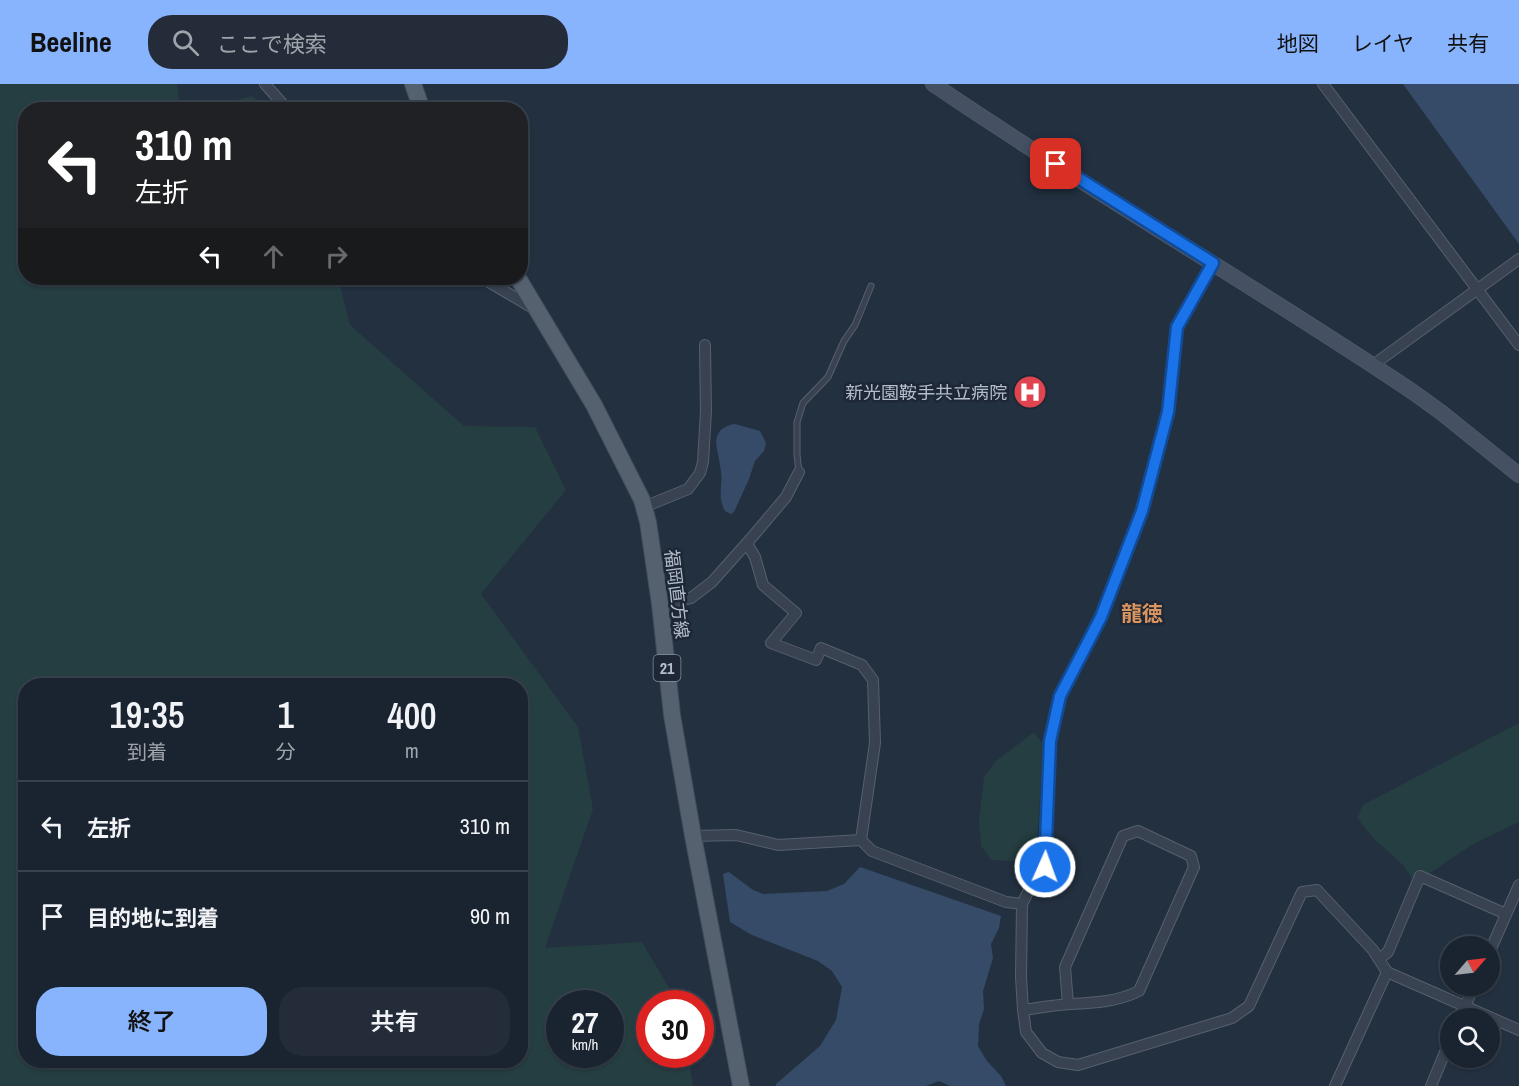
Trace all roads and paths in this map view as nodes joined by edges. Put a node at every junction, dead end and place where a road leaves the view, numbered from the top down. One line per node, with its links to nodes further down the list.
1 (265, 84): 5 (street)
2 (413, 84): 6 (main road)
3 (933, 84): 8 (street)
4 (1323, 84): 12 (street)
5 (281, 102)
6 (419, 102)
7 (1519, 259): 12 (street)
8 (1213, 263): 16 (street); 25 (street)
9 (494, 285): 13 (street)
10 (523, 285): 13 (main road, 福岡直方線 / 21)
11 (871, 286): 17 (lane)
12 (1481, 287): 15 (street); 16 (street)
13 (540, 312): 19 (main road, 福岡直方線 / 21)
14 (705, 345): 19 (street)
15 (1519, 345)
16 (1374, 365): 18 (street)
17 (799, 472): 20 (street)
18 (1519, 475)
19 (644, 507): 21 (main road, 福岡直方線 / 21)
20 (747, 544): 21 (street); 23 (street)
21 (660, 604): 22 (main road, 福岡直方線 / 21)
22 (693, 836): 23 (street); 36 (main road, 福岡直方線 / 21)
23 (861, 840): 25 (street)
24 (1519, 885): 26 (street)
25 (1022, 904): 33 (street)
26 (1506, 914): 27 (street); 28 (street)
27 (1496, 936)
28 (1379, 959): 29 (street); 33 (street)
29 (1387, 972): 32 (street); 37 (street)
30 (1470, 996): 32 (street)
31 (1068, 1004): 31 (street); 33 (street)
32 (1465, 1006): 34 (street)
33 (1023, 1010)
34 (1519, 1030)
35 (1440, 1064): 38 (street)
36 (741, 1086)
37 (1335, 1086)
38 (1431, 1086)

